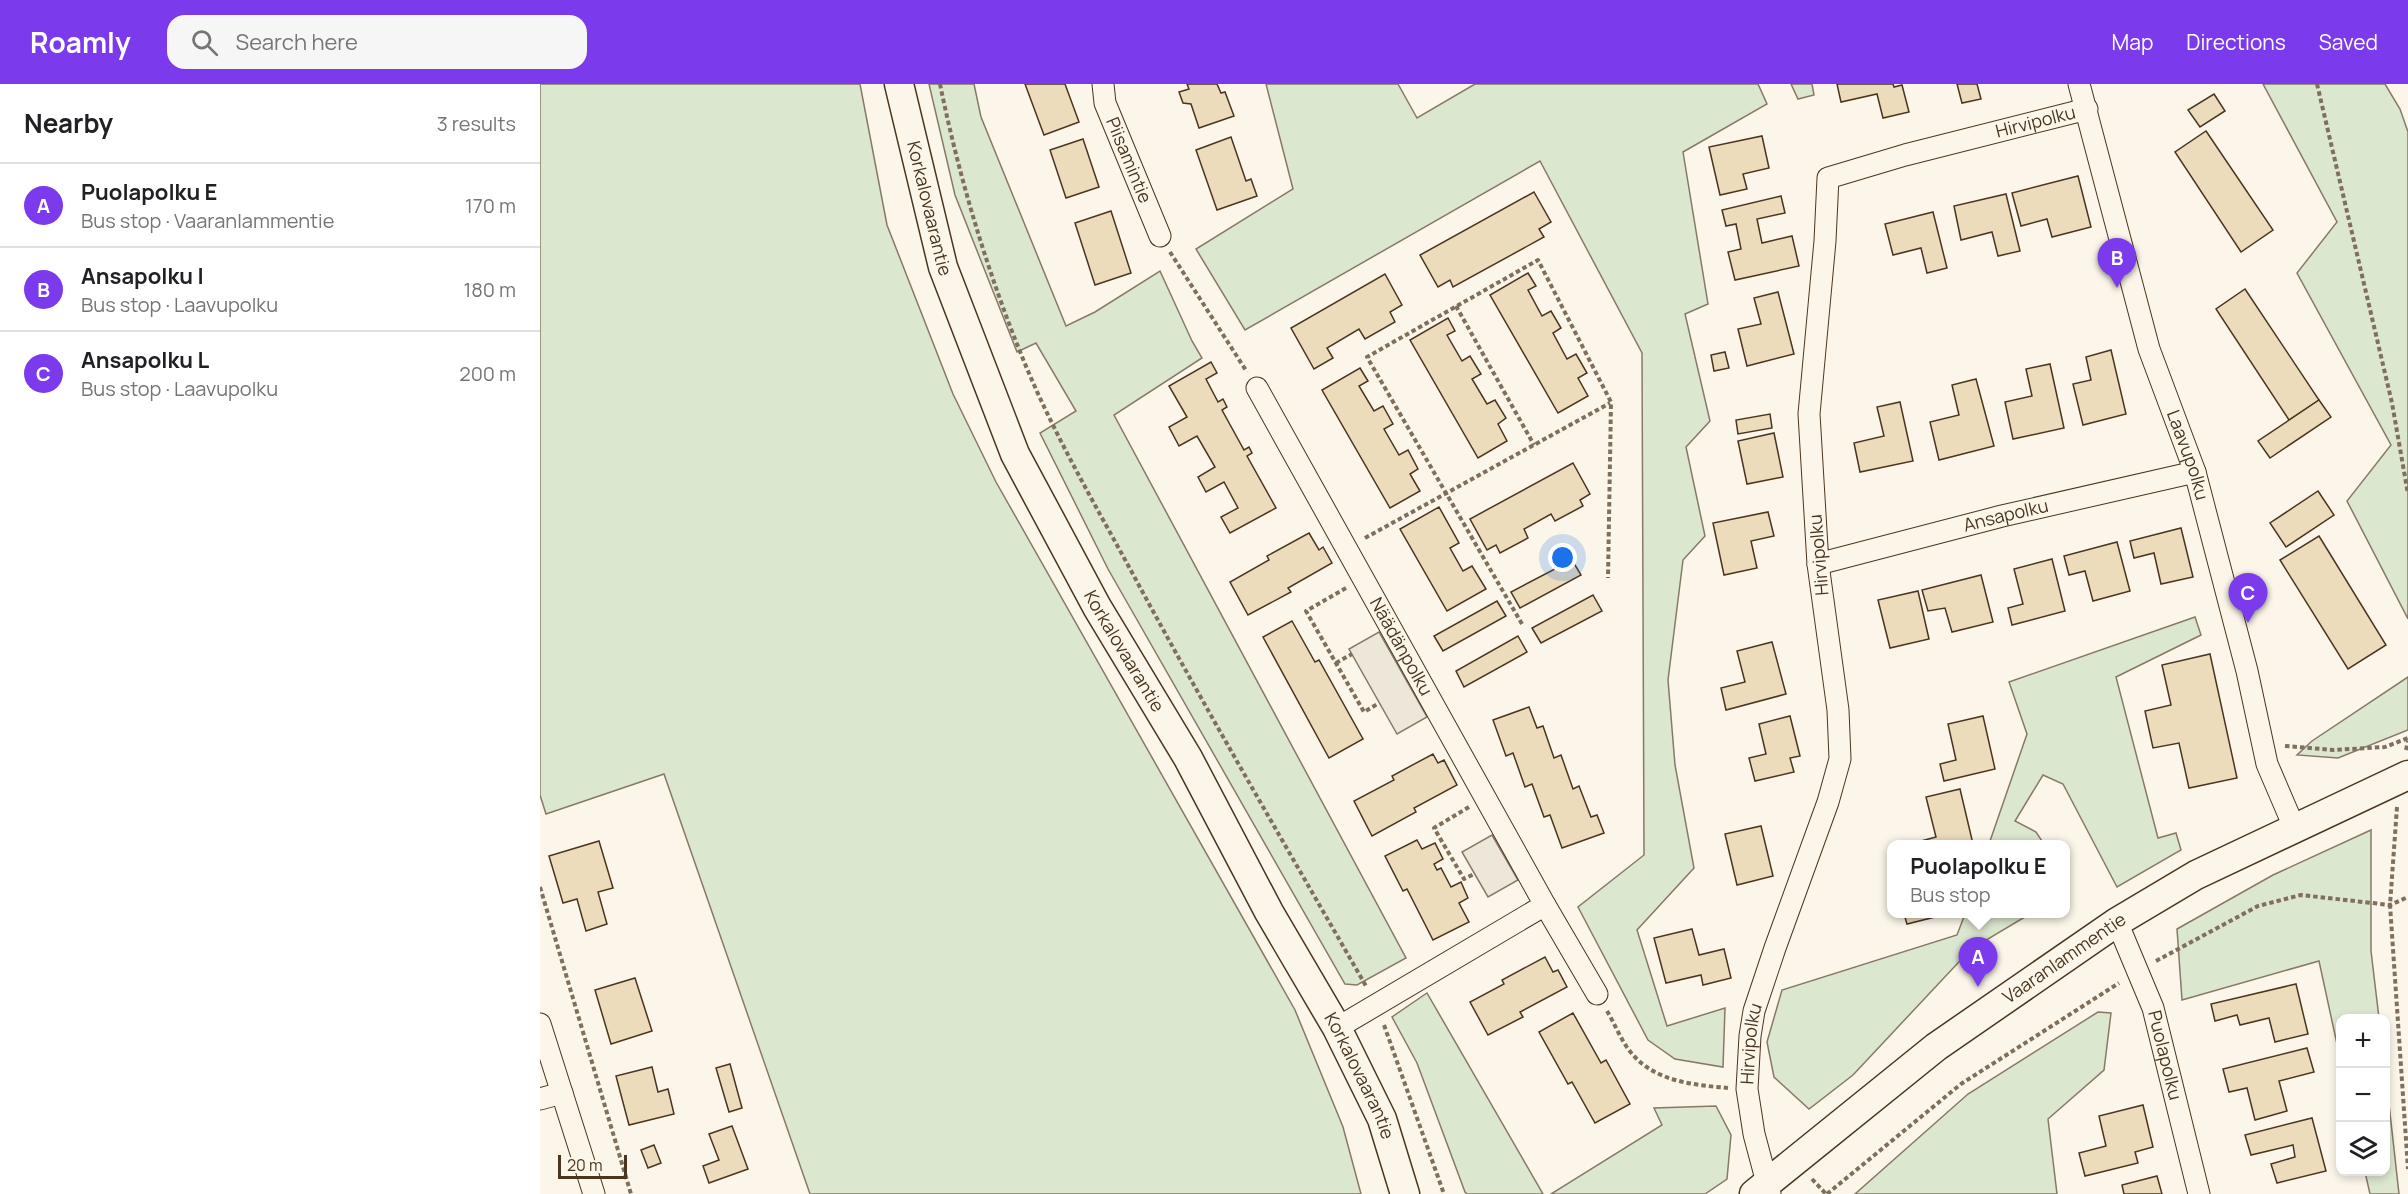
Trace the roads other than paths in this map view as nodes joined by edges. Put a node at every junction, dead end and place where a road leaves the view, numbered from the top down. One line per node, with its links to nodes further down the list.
1 (899, 84): 15 (street, Korkalovaarantie)
2 (1103, 84): 5 (street, Piisamintie)
3 (2079, 84): 4 (street, Laavupolku)
4 (2087, 109): 7 (street, Laavupolku); 8 (street, Hirvipolku)
5 (1160, 236)
6 (1257, 388): 11 (street, Näädänpolku)
7 (2195, 472): 8 (street, Ansapolku); 10 (street, Laavupolku)
8 (1818, 564): 18 (street, Hirvipolku)
9 (2404, 777): 10 (street, Vaaranlammentie)
10 (2294, 827): 12 (street, Vaaranlammentie)
11 (1545, 904): 13 (street, Näädänpolku); 15 (street)
12 (2117, 922): 18 (street, Vaaranlammentie); 21 (street, Puolapolku)
13 (1597, 994)
14 (540, 1024): 16 (street)
15 (1337, 1028): 20 (street, Korkalovaarantie)
16 (562, 1093): 17 (street); 19 (street)
17 (540, 1099)
18 (1764, 1190)
19 (594, 1194)
20 (1405, 1194)
21 (2199, 1194)

